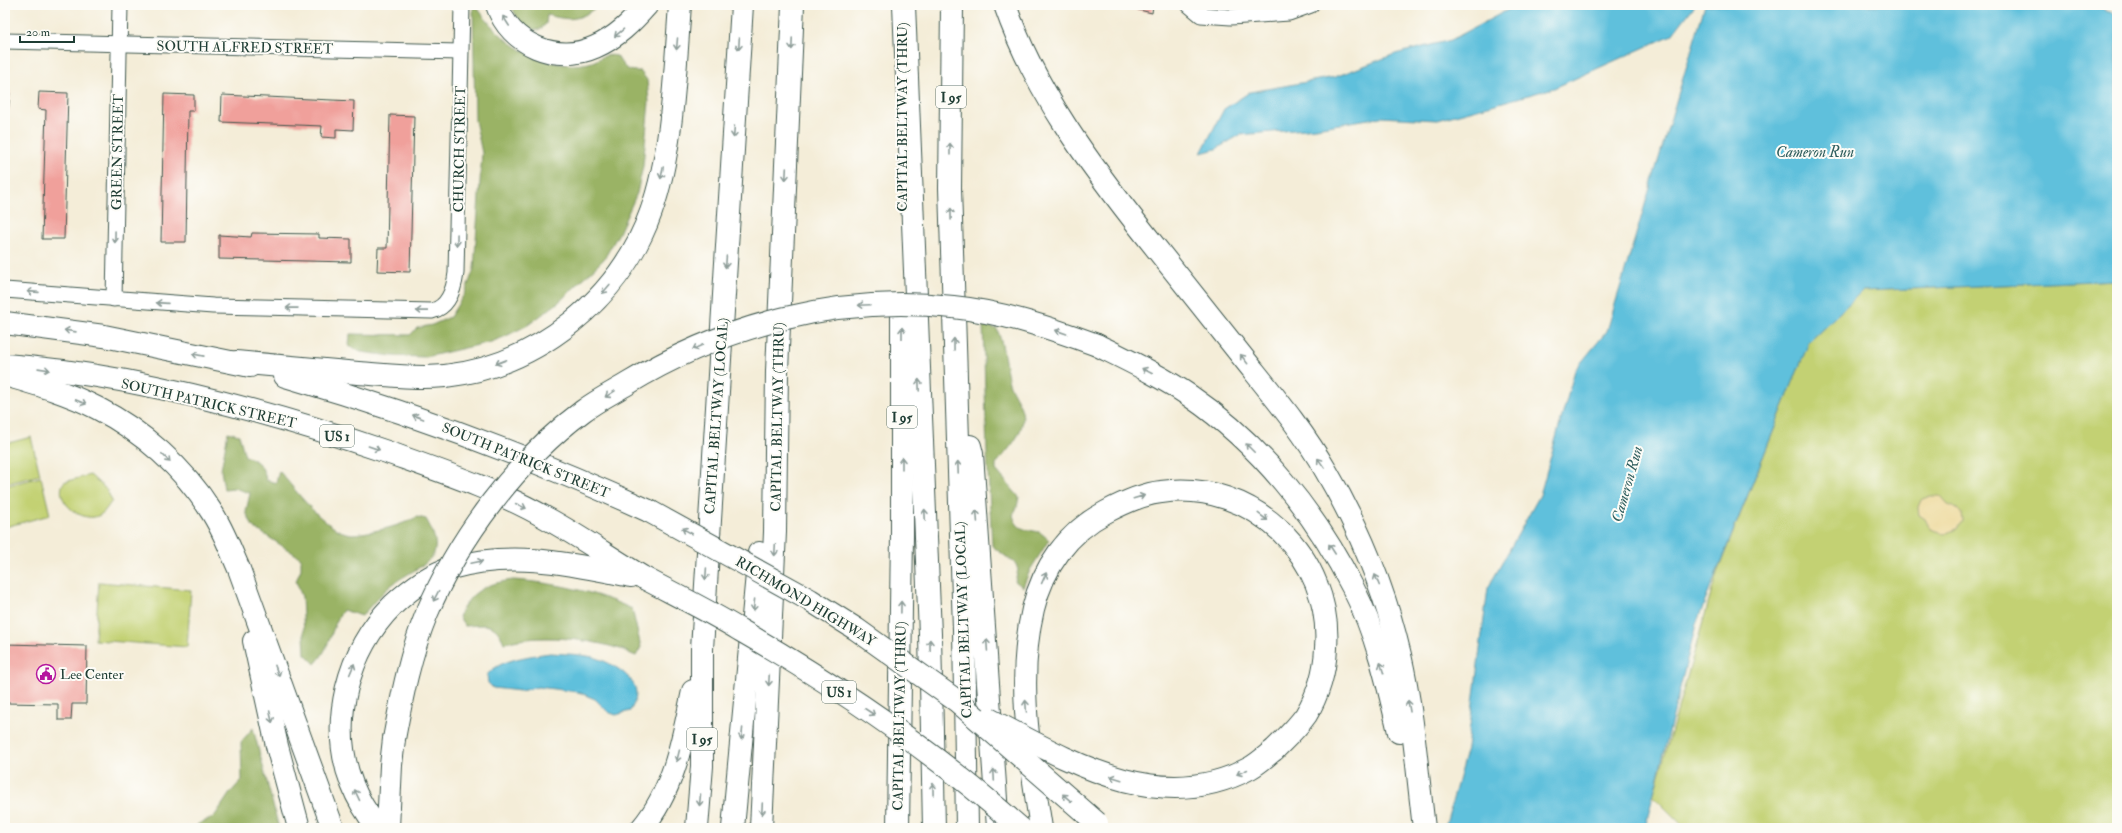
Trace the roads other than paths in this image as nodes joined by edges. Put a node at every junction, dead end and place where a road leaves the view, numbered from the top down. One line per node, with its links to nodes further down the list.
1 (120, 5): 14 (street, GREEN STREET)
2 (462, 5): 15 (street, CHURCH STREET)
3 (497, 5): 4 (highway, one-way to 3)
4 (647, 5)
5 (680, 5): 19 (highway, one-way to 19)
6 (742, 5): 27 (highway, CAPITAL BELTWAY (LOCAL) / I 95, one-way to 27)
7 (793, 5): 21 (highway, CAPITAL BELTWAY (THRU), one-way to 21)
8 (903, 5): 37 (highway, CAPITAL BELTWAY (THRU) / I 95, one-way to 8); 38 (highway, one-way to 8)
9 (952, 5): 23 (highway, CAPITAL BELTWAY (LOCAL) / I 95, one-way to 9)
10 (1004, 5): 44 (highway, one-way to 10)
11 (1189, 5): 12 (street)
12 (1311, 5)
13 (5, 41): 14 (street, SOUTH ALFRED STREET)
14 (119, 44): 15 (street, SOUTH ALFRED STREET); 17 (street, GREEN STREET, one-way to 17)
15 (460, 52): 17 (street, CHURCH STREET, one-way to 17)
16 (5, 290): 17 (street, one-way to 16)
17 (114, 299)
18 (5, 323): 19 (highway, SOUTH PATRICK STREET, one-way to 18)
19 (236, 362): 24 (highway, SOUTH PATRICK STREET, one-way to 19)
20 (5, 365): 26 (highway, SOUTH PATRICK STREET / US 1, one-way to 26)
21 (777, 371): 35 (highway, one-way to 35); 36 (highway, CAPITAL BELTWAY (THRU), one-way to 36)
22 (5, 375): 25 (highway, one-way to 25)
23 (956, 397): 39 (highway, CAPITAL BELTWAY (LOCAL) / I 95, one-way to 23); 40 (highway, one-way to 23)
24 (649, 511): 28 (highway, RICHMOND HIGHWAY, one-way to 24, bridge)
25 (238, 569): 29 (highway, one-way to 29); 30 (highway, one-way to 30)
26 (644, 578): 31 (highway, one-way to 26); 41 (highway, US 1, one-way to 41, bridge)
27 (702, 649): 33 (highway, one-way to 33); 34 (highway, CAPITAL BELTWAY (LOCAL) / I 95, one-way to 34)
28 (957, 701): 42 (highway, one-way to 28, bridge); 43 (highway, RICHMOND HIGHWAY, one-way to 28, bridge)
29 (299, 828)
30 (334, 828)
31 (378, 828)
32 (388, 828): 44 (highway, one-way to 32, bridge)
33 (642, 828)
34 (697, 828)
35 (733, 828)
36 (761, 828)
37 (898, 828)
38 (934, 828)
39 (967, 828)
40 (998, 828)
41 (1020, 828)
42 (1041, 828)
43 (1101, 828)
44 (1424, 828)

